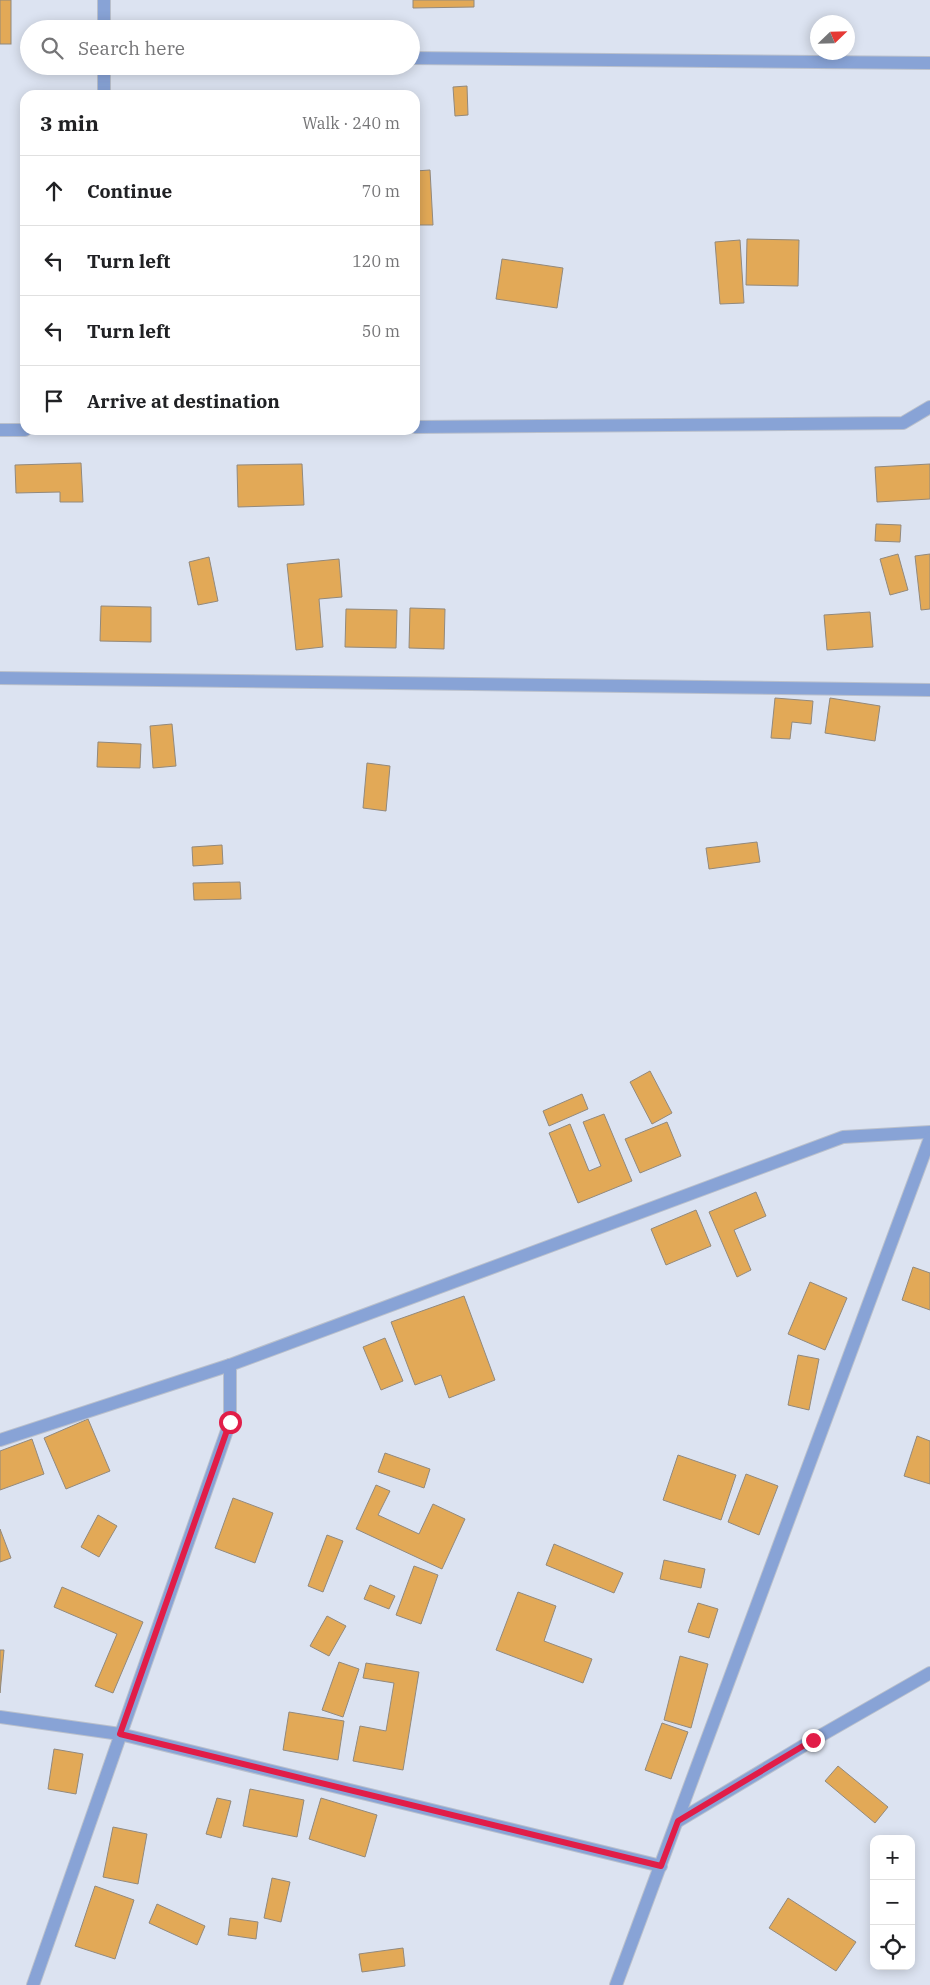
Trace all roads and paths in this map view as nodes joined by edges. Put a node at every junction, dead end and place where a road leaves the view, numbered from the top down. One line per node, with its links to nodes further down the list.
1 (104, 0): 2 (street)
2 (104, 20)
3 (420, 58): 4 (street)
4 (930, 63)
5 (104, 75): 6 (street)
6 (104, 90)
7 (930, 407): 8 (street)
8 (420, 427)
9 (0, 430): 10 (street)
10 (20, 430)
11 (0, 678): 12 (street)
12 (930, 690)
13 (930, 1132): 15 (street)
14 (930, 1138): 20 (street)
15 (230, 1365): 16 (street); 19 (street)
16 (0, 1440)
17 (930, 1673): 20 (street)
18 (0, 1717): 19 (street)
19 (120, 1734): 21 (street); 22 (street)
20 (678, 1821): 21 (street)
21 (661, 1866): 23 (street)
22 (33, 1985)
23 (616, 1985)

